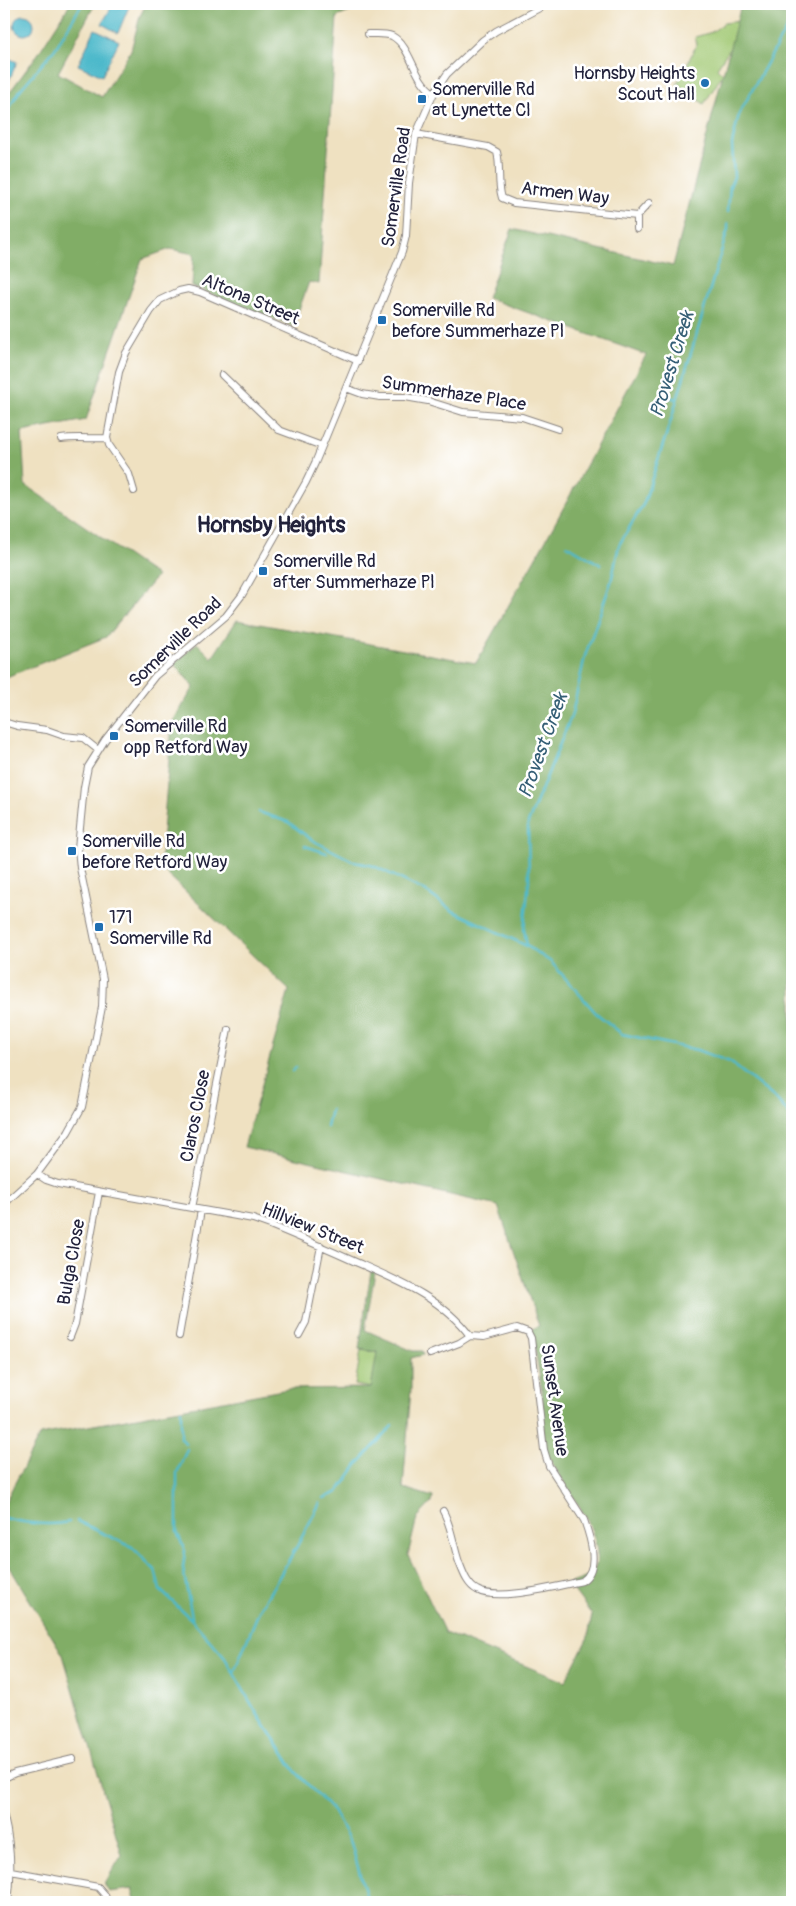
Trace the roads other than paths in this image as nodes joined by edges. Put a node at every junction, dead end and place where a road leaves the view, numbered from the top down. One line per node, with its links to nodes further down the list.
1 (547, 4): 3 (street, Somerville Road)
2 (368, 34): 3 (street)
3 (434, 93): 4 (street, Somerville Road)
4 (416, 134): 6 (street, Armen Way); 8 (street, Somerville Road)
5 (649, 203): 6 (street)
6 (637, 216): 7 (street)
7 (637, 229)
8 (358, 361): 10 (street, Somerville Road); 12 (street, Altona Street)
9 (222, 375): 14 (street)
10 (346, 388): 11 (street, Summerhaze Place); 14 (street, Somerville Road)
11 (558, 429)
12 (107, 438): 13 (street); 15 (street)
13 (61, 439)
14 (322, 446): 17 (street, Somerville Road)
15 (134, 491)
16 (4, 722): 17 (street)
17 (98, 750): 19 (street, Somerville Road)
18 (228, 1029): 22 (street, Claros Close)
19 (37, 1174): 20 (street, Hillview Street); 21 (street, Somerville Road)
20 (99, 1192): 22 (street, Hillview Street); 28 (street, Bulga Close)
21 (4, 1204)
22 (192, 1208): 23 (street, Hillview Street)
23 (201, 1210): 24 (street, Hillview Street); 26 (street)
24 (321, 1246): 25 (street); 27 (street, Hillview Street)
25 (299, 1335)
26 (179, 1336)
27 (470, 1336): 29 (street, Sunset Avenue); 30 (street, Sunset Avenue)
28 (70, 1337)
29 (430, 1354)
30 (443, 1511)
31 (74, 1759): 32 (street)
32 (4, 1778)
33 (4, 1817): 34 (street)
34 (11, 1871): 35 (street); 36 (street)
35 (8, 1902)
36 (107, 1902)

